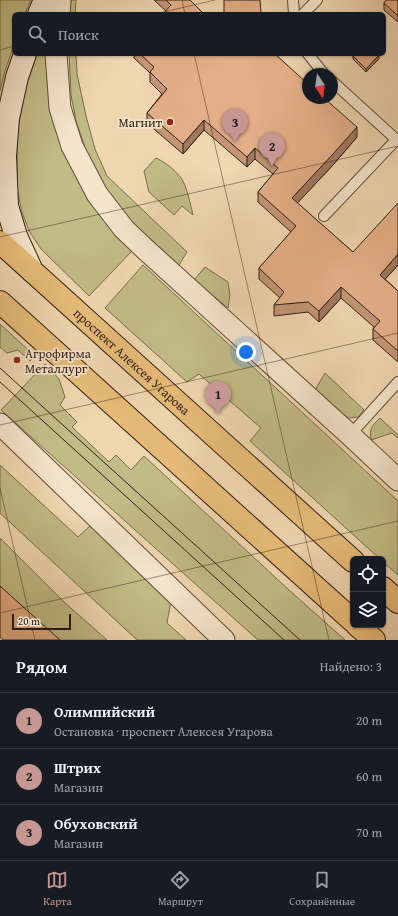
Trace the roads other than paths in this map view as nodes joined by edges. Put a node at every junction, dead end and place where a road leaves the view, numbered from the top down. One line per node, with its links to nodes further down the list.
1 (45, 0): 5 (main road)
2 (60, 0): 6 (street)
3 (293, 0): 7 (lane)
4 (317, 0): 8 (lane)
5 (40, 12)
6 (59, 12)
7 (294, 12)
8 (305, 12)
9 (24, 56): 15 (main road)
10 (56, 56): 22 (street)
11 (310, 56): 12 (lane)
12 (319, 68)
13 (338, 86): 14 (lane)
14 (397, 140): 16 (lane)
15 (4, 215): 18 (main road)
16 (324, 216)
17 (0, 242): 18 (main road, проспект Алексея Угарова)
18 (32, 271): 24 (main road, проспект Алексея Угарова)
19 (0, 302): 27 (main road)
20 (398, 382): 22 (lane)
21 (0, 424): 29 (street)
22 (350, 435): 23 (street)
23 (398, 480)
24 (350, 558)
25 (386, 591): 26 (main road)
26 (398, 602)
27 (350, 618)
28 (360, 628): 30 (main road)
29 (224, 640)
30 (374, 640)

